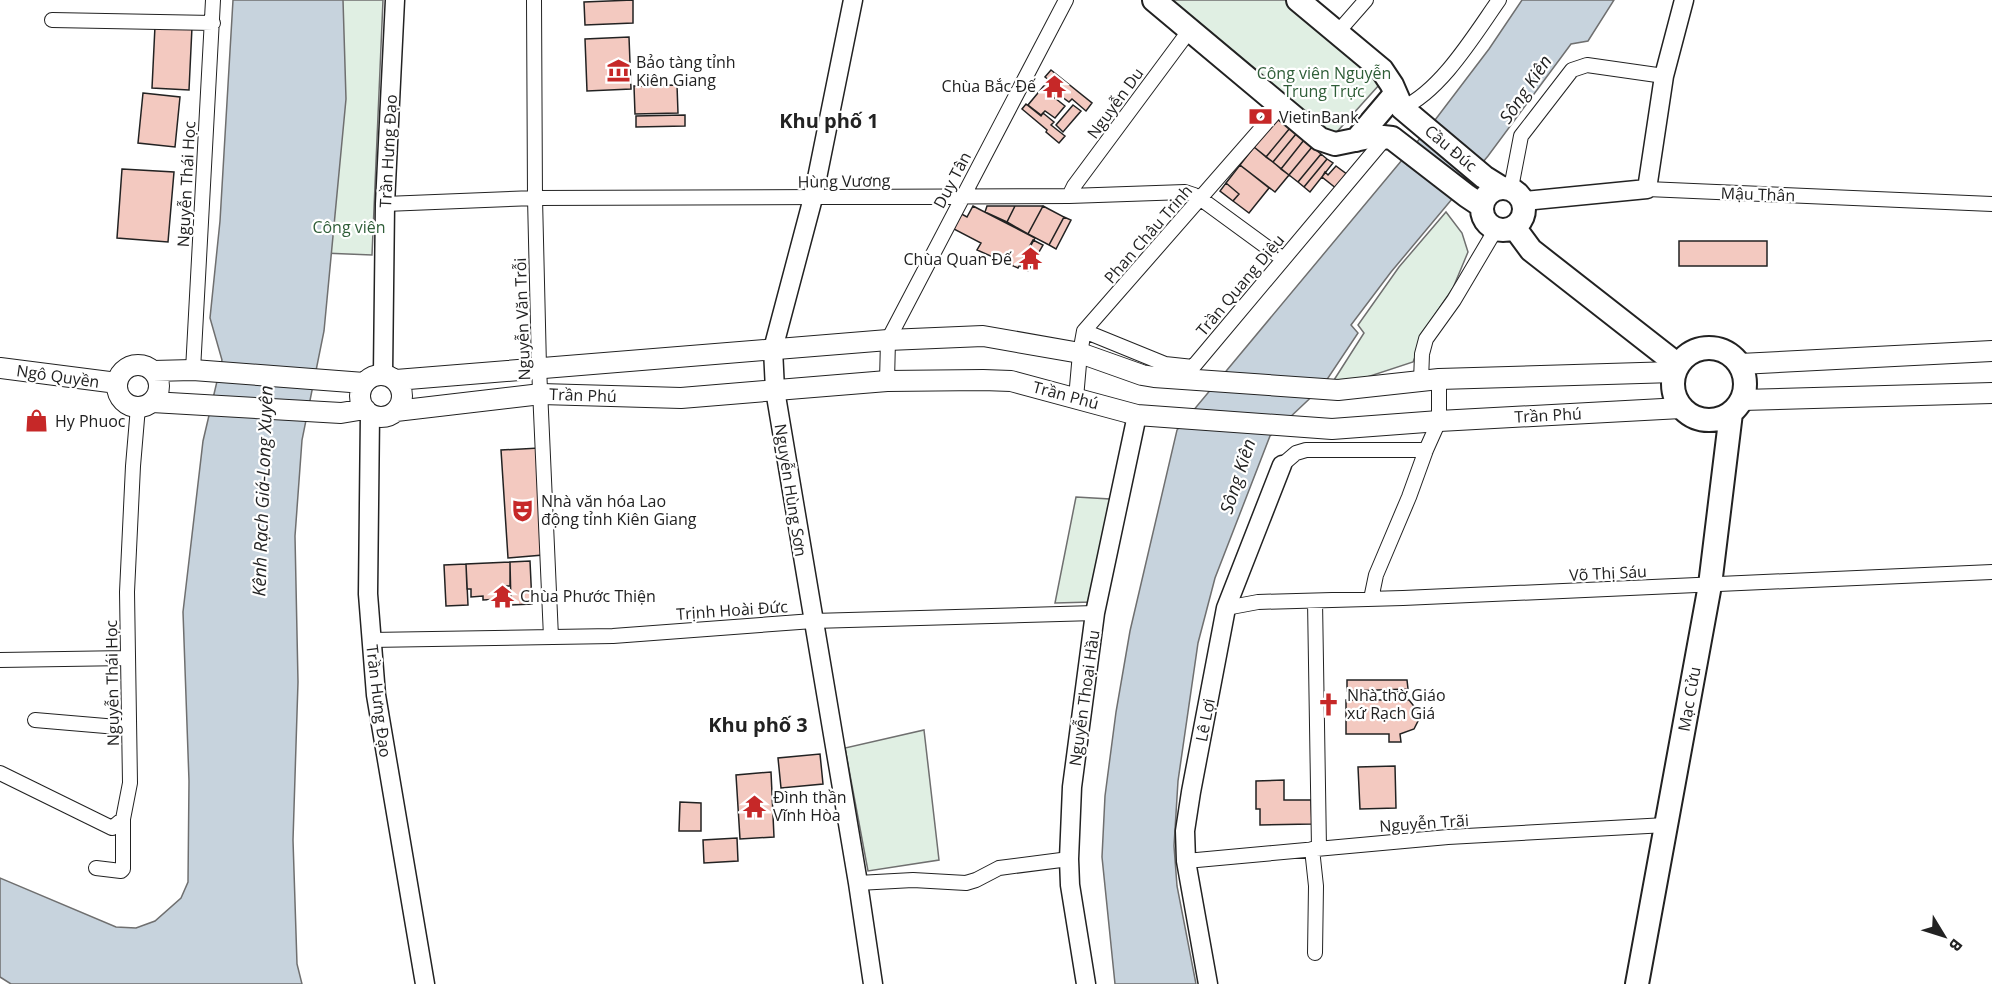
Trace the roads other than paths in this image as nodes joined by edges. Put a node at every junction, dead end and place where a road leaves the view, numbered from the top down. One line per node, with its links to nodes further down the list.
1 (213, 0): 12 (street, Nguyễn Thái Học)
2 (394, 0): 28 (street, Trần Hưng Đạo)
3 (534, 0): 24 (street, Nguyễn Văn Trỗi)
4 (853, 0): 25 (street, Nguyễn Hùng Sơn)
5 (1066, 0): 22 (street, Duy Tân)
6 (1154, 0): 13 (main road)
7 (1298, 0): 14 (main road, Cầu Đúc)
8 (1366, 0): 14 (street)
9 (1499, 0): 16 (street)
10 (1684, 0): 15 (street)
11 (52, 20): 12 (street)
12 (213, 23): 41 (street, Nguyễn Thái Học)
13 (1189, 31): 17 (main road); 23 (street, Nguyễn Du)
14 (1337, 33): 16 (main road, Cầu Đúc)
15 (1664, 76): 20 (street); 21 (street)
16 (1399, 101): 19 (main road); 20 (main road, Cầu Đúc)
17 (1280, 107): 19 (main road); 26 (street, Phan Châu Trinh)
18 (1389, 137): 19 (main road); 27 (main road, Cầu Đúc); 31 (street, Trần Quang Diệu)
19 (1356, 140)
20 (1505, 188): 21 (street, Mậu Thân); 27 (main road); 30 (main road)
21 (1647, 189): 29 (street, Mậu Thân)
22 (963, 195): 23 (street, Hùng Vương); 25 (street, Hùng Vương); 33 (street, Duy Tân)
23 (1069, 196): 26 (street, Hùng Vương)
24 (535, 198): 25 (street, Hùng Vương); 28 (street, Hùng Vương); 38 (street, Nguyễn Văn Trỗi)
25 (813, 198): 34 (street, Nguyễn Hùng Sơn)
26 (1201, 199): 31 (street, Hùng Vương); 32 (street, Phan Châu Trinh)
27 (1474, 201): 30 (main road)
28 (385, 204): 43 (street, Trần Hưng Đạo)
29 (1992, 204)
30 (1505, 228): 40 (main road); 44 (street)
31 (1283, 259): 32 (street, Trần Quang Diệu)
32 (1084, 331): 36 (street)
33 (888, 340): 34 (main road, Trần Phú); 36 (main road, Trần Phú); 45 (street, Duy Tân)
34 (773, 349): 38 (main road, Trần Phú); 48 (street, Nguyễn Hùng Sơn)
35 (1992, 351): 37 (main road)
36 (1080, 353): 44 (main road, Trần Phú); 51 (street)
37 (1740, 364): 40 (main road); 53 (main road)
38 (539, 367): 43 (main road, Trần Phú); 49 (street, Nguyễn Văn Trỗi)
39 (0, 368): 47 (main road, Ngô Quyền)
40 (1676, 369): 44 (main road, Trần Phú); 54 (main road)
41 (193, 370): 42 (main road); 46 (main road)
42 (153, 371): 47 (main road); 52 (main road)
43 (389, 377): 46 (main road); 55 (main road)
44 (1430, 380): 58 (street)
45 (887, 381): 48 (main road, Trần Phú); 51 (main road, Trần Phú)
46 (356, 382): 56 (main road)
47 (117, 383): 52 (main road)
48 (775, 390): 49 (main road, Trần Phú); 67 (street, Nguyễn Hùng Sơn)
49 (541, 393): 55 (main road, Trần Phú); 68 (street, Nguyễn Văn Trỗi)
50 (1992, 393): 53 (main road, Trần Phú)
51 (1076, 398): 57 (main road, Trần Phú)
52 (145, 404): 56 (main road); 70 (street, Nguyễn Thái Học)
53 (1736, 407): 54 (main road, Trần Phú); 62 (main road, Mạc Cửu)
54 (1681, 408): 58 (main road, Trần Phú)
55 (396, 411): 56 (main road)
56 (368, 412): 69 (street, Trần Hưng Đạo)
57 (1146, 416): 58 (main road, Trần Phú); 66 (street, Nguyễn Thoại Hầu)
58 (1439, 421): 59 (street)
59 (1426, 450): 60 (street); 63 (street)
60 (1282, 465): 65 (street, Lê Lợi)
61 (1992, 572): 62 (street, Võ Thị Sáu)
62 (1710, 585): 63 (street, Võ Thị Sáu); 76 (main road, Mạc Cửu)
63 (1371, 599): 64 (street, Võ Thị Sáu)
64 (1315, 601): 65 (street, Võ Thị Sáu); 77 (street)
65 (1226, 608): 79 (street, Lê Lợi)
66 (1095, 613): 67 (street, Trịnh Hoài Đức); 78 (street, Nguyễn Thoại Hầu)
67 (813, 621): 68 (street, Trịnh Hoài Đức); 81 (street, Nguyễn Hùng Sơn)
68 (551, 637): 69 (street, Trịnh Hoài Đức)
69 (370, 640): 83 (street, Trần Hưng Đạo)
70 (128, 658): 71 (street); 73 (street, Nguyễn Thái Học)
71 (0, 660)
72 (35, 720): 73 (street)
73 (129, 728): 75 (street, Nguyễn Thái Học)
74 (0, 772): 75 (street)
75 (123, 819): 80 (street, Nguyễn Thái Học)
76 (1666, 825): 77 (street, Nguyễn Trãi); 87 (main road, Mạc Cửu)
77 (1315, 848): 79 (street, Nguyễn Trãi); 82 (street)
78 (1069, 859): 81 (street); 85 (street, Nguyễn Thoại Hầu)
79 (1186, 861): 86 (street, Lê Lợi)
80 (96, 868)
81 (858, 883): 84 (street, Nguyễn Hùng Sơn)
82 (1315, 953)
83 (425, 984)
84 (873, 984)
85 (1086, 984)
86 (1208, 984)
87 (1637, 984)

